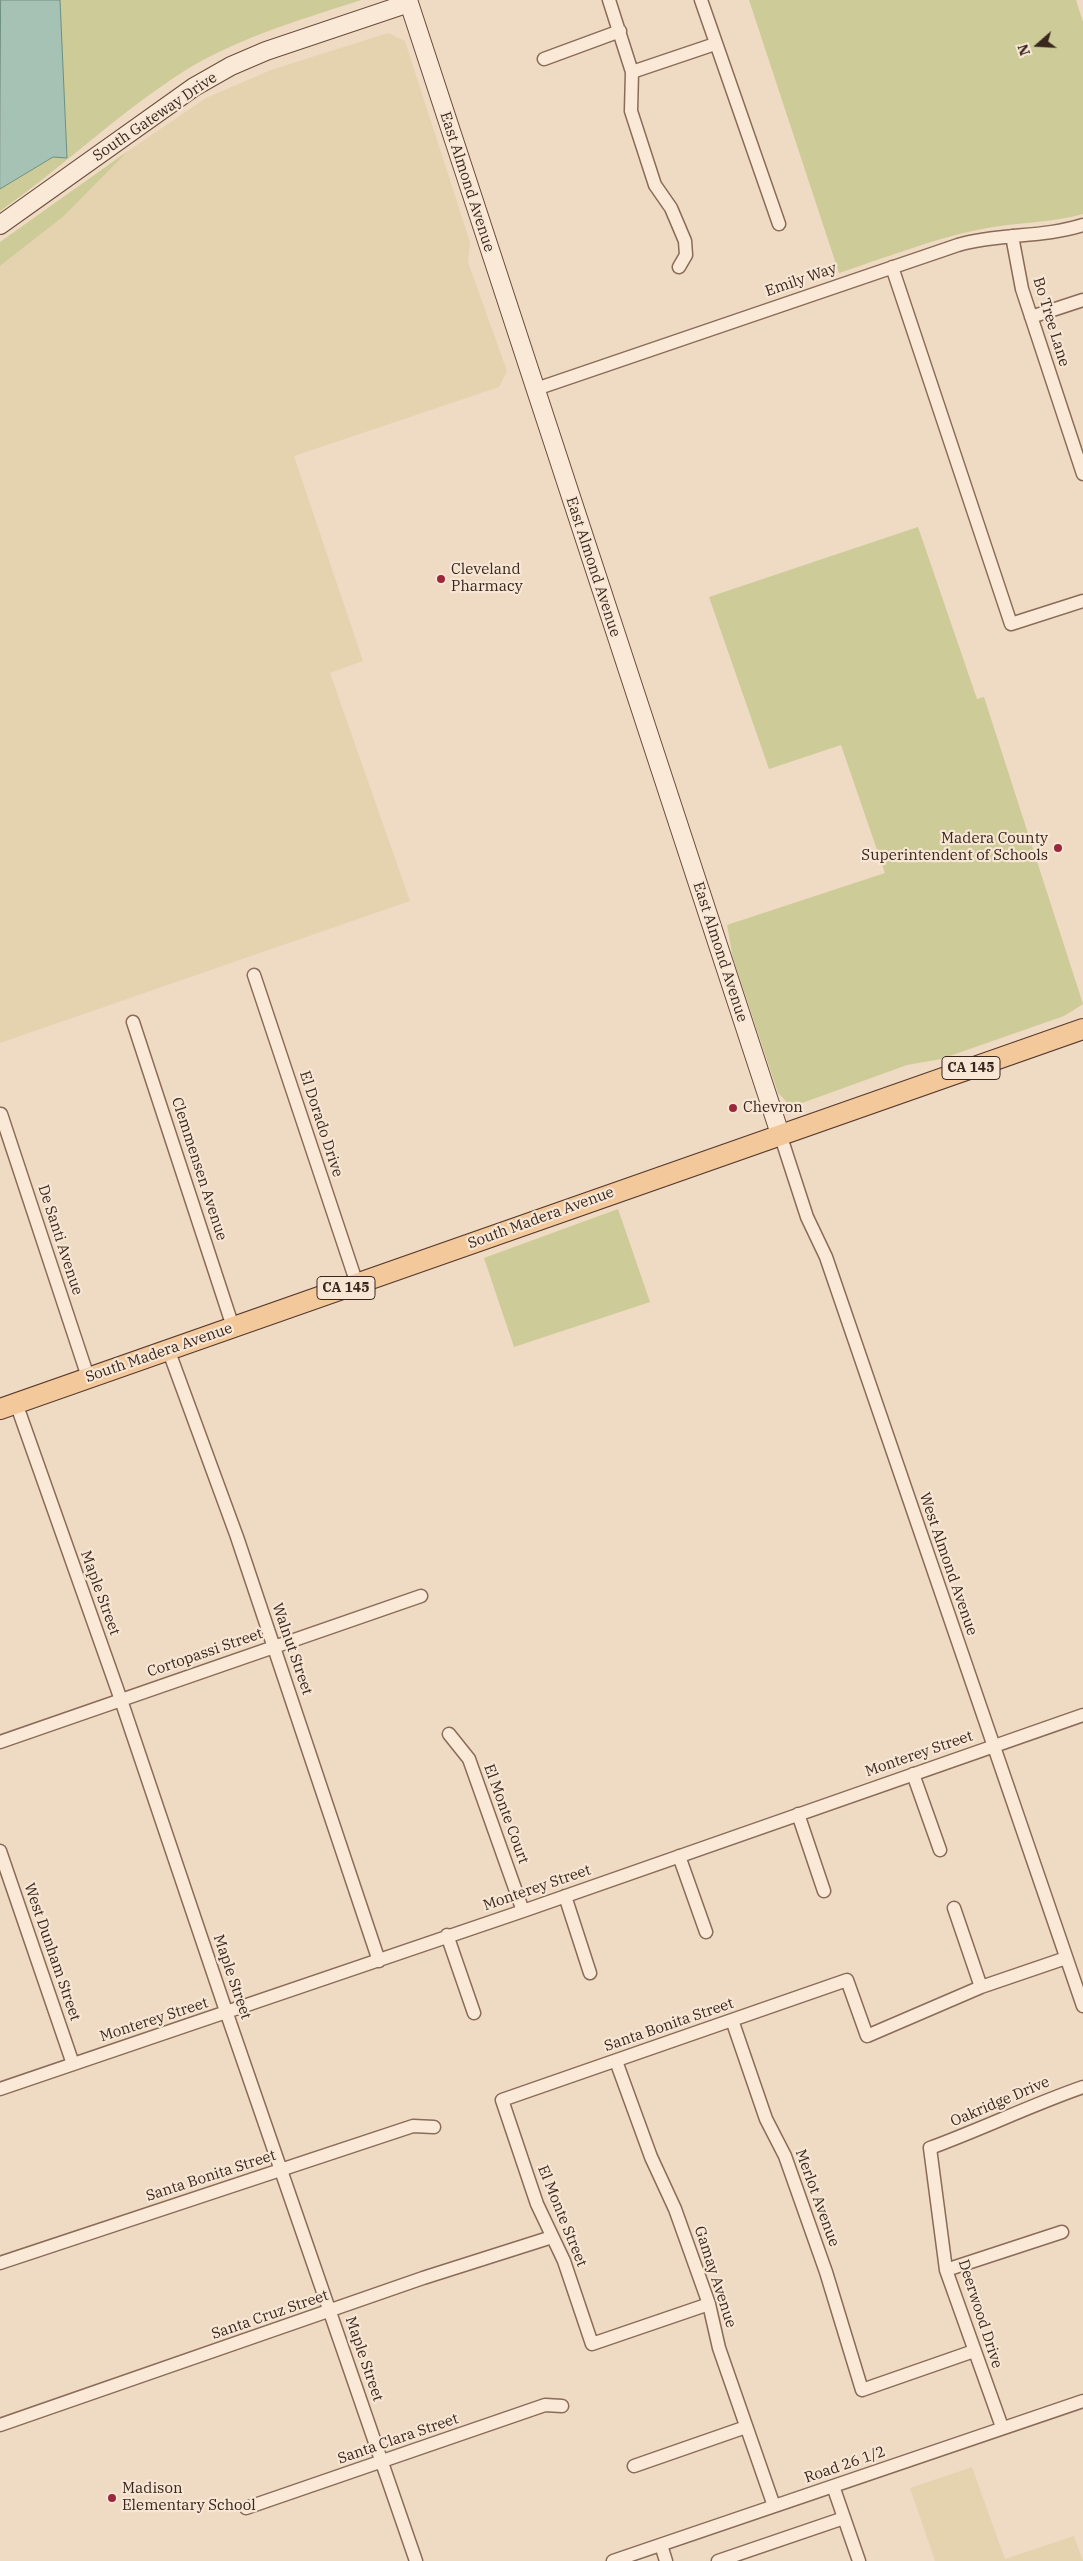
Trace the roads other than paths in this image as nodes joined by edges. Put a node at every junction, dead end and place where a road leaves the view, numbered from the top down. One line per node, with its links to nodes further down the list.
1 (609, 0): 4 (street)
2 (701, 0): 5 (street)
3 (411, 1): 9 (main road, South Gateway Drive); 16 (main road, East Almond Avenue)
4 (620, 31): 6 (street); 7 (street)
5 (715, 44): 7 (street); 8 (street)
6 (544, 59)
7 (632, 72): 12 (street)
8 (779, 224)
9 (0, 225)
10 (1083, 225): 11 (street, Emily Way)
11 (1012, 236): 13 (street, Emily Way); 15 (street, Bo Tree Lane)
12 (679, 267)
13 (892, 267): 16 (street, Emily Way); 19 (street)
14 (1083, 300): 15 (street)
15 (1031, 317): 17 (street, Bo Tree Lane)
16 (536, 389): 24 (main road, East Almond Avenue)
17 (1077, 437): 18 (street, Bo Tree Lane)
18 (1083, 474)
19 (1083, 602)
20 (254, 975): 25 (street, El Dorado Drive)
21 (133, 1022): 26 (street, Clemmensen Avenue)
22 (1083, 1029): 24 (main road, South Madera Avenue / CA 145)
23 (1, 1114): 28 (street, De Santi Avenue)
24 (780, 1134): 25 (main road, South Madera Avenue / CA 145); 36 (street, West Almond Avenue)
25 (356, 1284): 26 (main road, South Madera Avenue / CA 145)
26 (233, 1327): 27 (main road, South Madera Avenue / CA 145)
27 (168, 1349): 28 (main road, South Madera Avenue / CA 145); 31 (street, Walnut Street)
28 (88, 1377): 29 (main road, South Madera Avenue / CA 145)
29 (8, 1406): 32 (street, Maple Street)
30 (421, 1596): 31 (street, Cortopassi Street)
31 (274, 1646): 32 (street, Cortopassi Street); 50 (street, Walnut Street)
32 (121, 1700): 35 (street, Cortopassi Street); 55 (street, Maple Street)
33 (1083, 1715): 36 (street, Monterey Street)
34 (449, 1734): 46 (street, El Monte Court)
35 (0, 1742)
36 (994, 1745): 37 (street, Monterey Street); 49 (street, West Almond Avenue)
37 (913, 1774): 38 (street, Monterey Street); 39 (street)
38 (798, 1814): 41 (street, Monterey Street); 43 (street)
39 (940, 1850)
40 (0, 1851): 42 (street, West Dunham Street)
41 (679, 1856): 44 (street, Monterey Street); 47 (street)
42 (6, 1887): 58 (street, West Dunham Street)
43 (824, 1891)
44 (565, 1896): 46 (street, Monterey Street); 51 (street)
45 (954, 1908): 52 (street)
46 (523, 1911): 48 (street, Monterey Street)
47 (706, 1932)
48 (447, 1935): 50 (street, Monterey Street); 54 (street)
49 (1066, 1958): 52 (street); 53 (street, West Almond Avenue)
50 (379, 1961): 55 (street, Monterey Street)
51 (590, 1973)
52 (982, 1987): 56 (street, Santa Bonita Street)
53 (1083, 2006)
54 (474, 2013)
55 (227, 2014): 58 (street, Monterey Street); 64 (street, Maple Street)
56 (732, 2020): 57 (street, Santa Bonita Street); 71 (street, Merlot Avenue)
57 (616, 2061): 61 (street, Santa Bonita Street); 69 (street, Gamay Avenue)
58 (73, 2064): 60 (street, Monterey Street)
59 (1083, 2087): 63 (street, Oakridge Drive)
60 (0, 2089)
61 (502, 2100): 66 (street, El Monte Street)
62 (434, 2127): 64 (street, Santa Bonita Street)
63 (930, 2148): 68 (street, Deerwood Drive)
64 (281, 2171): 67 (street, Santa Bonita Street); 70 (street, Maple Street)
65 (1062, 2232): 68 (street)
66 (552, 2237): 69 (street, El Monte Street); 70 (street, Santa Cruz Street)
67 (0, 2263)
68 (946, 2270): 71 (street, Deerwood Drive)
69 (709, 2304): 75 (street, Gamay Avenue)
70 (330, 2311): 74 (street, Santa Cruz Street); 77 (street, Maple Street)
71 (974, 2351): 76 (street, Deerwood Drive)
72 (1083, 2401): 76 (street, Road 26 1/2)
73 (562, 2406): 77 (street, Santa Clara Street)
74 (0, 2426)
75 (746, 2427): 78 (street); 80 (street, Gamay Avenue)
76 (1002, 2428): 79 (street, Road 26 1/2)
77 (382, 2462): 81 (street, Santa Clara Street); 85 (street, Maple Street)
78 (634, 2466)
79 (833, 2486): 80 (street, Road 26 1/2); 82 (street)
80 (774, 2506): 83 (street, Road 26 1/2)
81 (246, 2508)
82 (844, 2518): 87 (street); 88 (street)
83 (661, 2545): 84 (street, Road 26 1/2); 86 (street)
84 (615, 2560)
85 (416, 2561)
86 (666, 2561)
87 (718, 2561)
88 (859, 2561)

